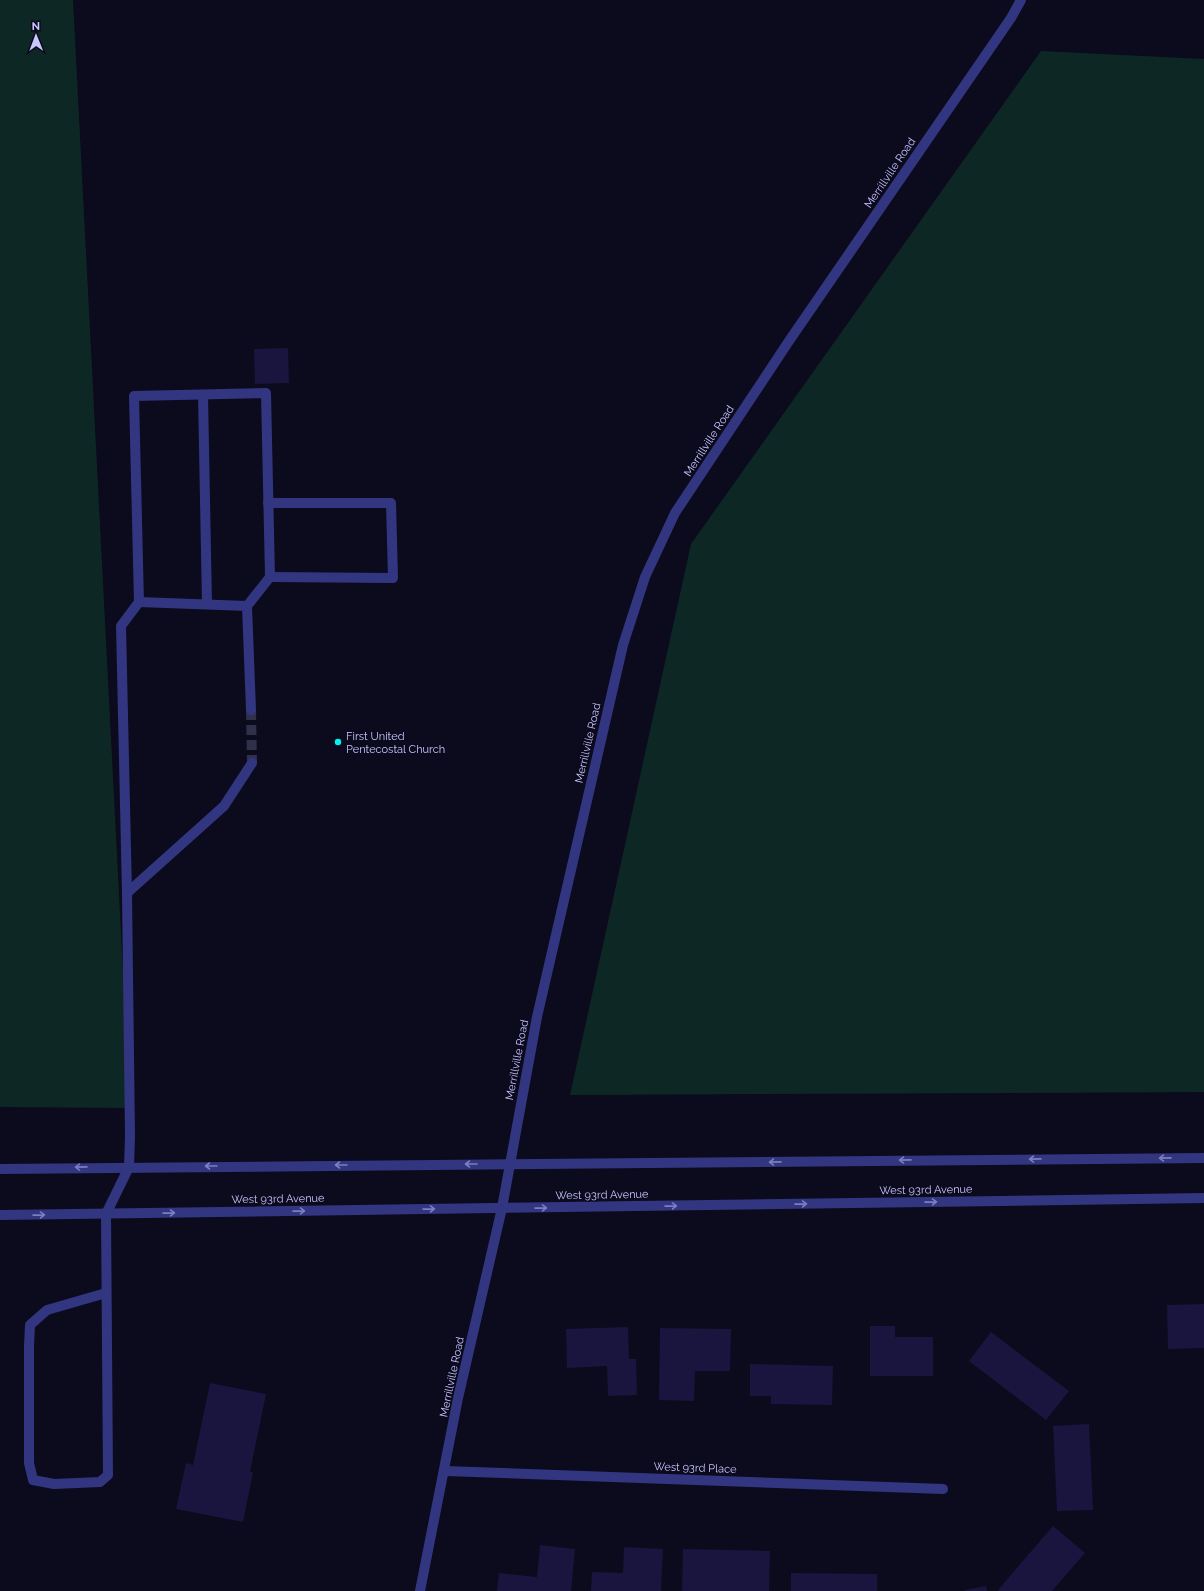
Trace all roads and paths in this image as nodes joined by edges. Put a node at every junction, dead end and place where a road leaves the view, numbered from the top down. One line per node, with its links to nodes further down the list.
1 (1021, 0): 12 (street, Merrillville Road)
2 (203, 395): 3 (street); 5 (street); 6 (street)
3 (268, 503): 4 (street); 4 (street)
4 (270, 577): 7 (street)
5 (138, 602): 6 (street); 10 (street)
6 (207, 604): 7 (street)
7 (248, 606): 8 (street)
8 (251, 710)
9 (252, 763): 10 (street)
10 (127, 893): 13 (street)
11 (1204, 1158): 12 (street, one-way to 12)
12 (510, 1164): 13 (street, one-way to 13); 16 (street, Merrillville Road)
13 (129, 1167): 14 (street, one-way to 14); 17 (street)
14 (0, 1169)
15 (1204, 1198): 16 (street, West 93rd Avenue, one-way to 15)
16 (502, 1208): 17 (street, West 93rd Avenue, one-way to 16); 20 (street, Merrillville Road)
17 (106, 1214): 18 (street, West 93rd Avenue, one-way to 17); 19 (street)
18 (0, 1215)
19 (106, 1293): 19 (street)
20 (445, 1471): 21 (street, West 93rd Place); 22 (street, Merrillville Road)
21 (944, 1488)
22 (420, 1591)

